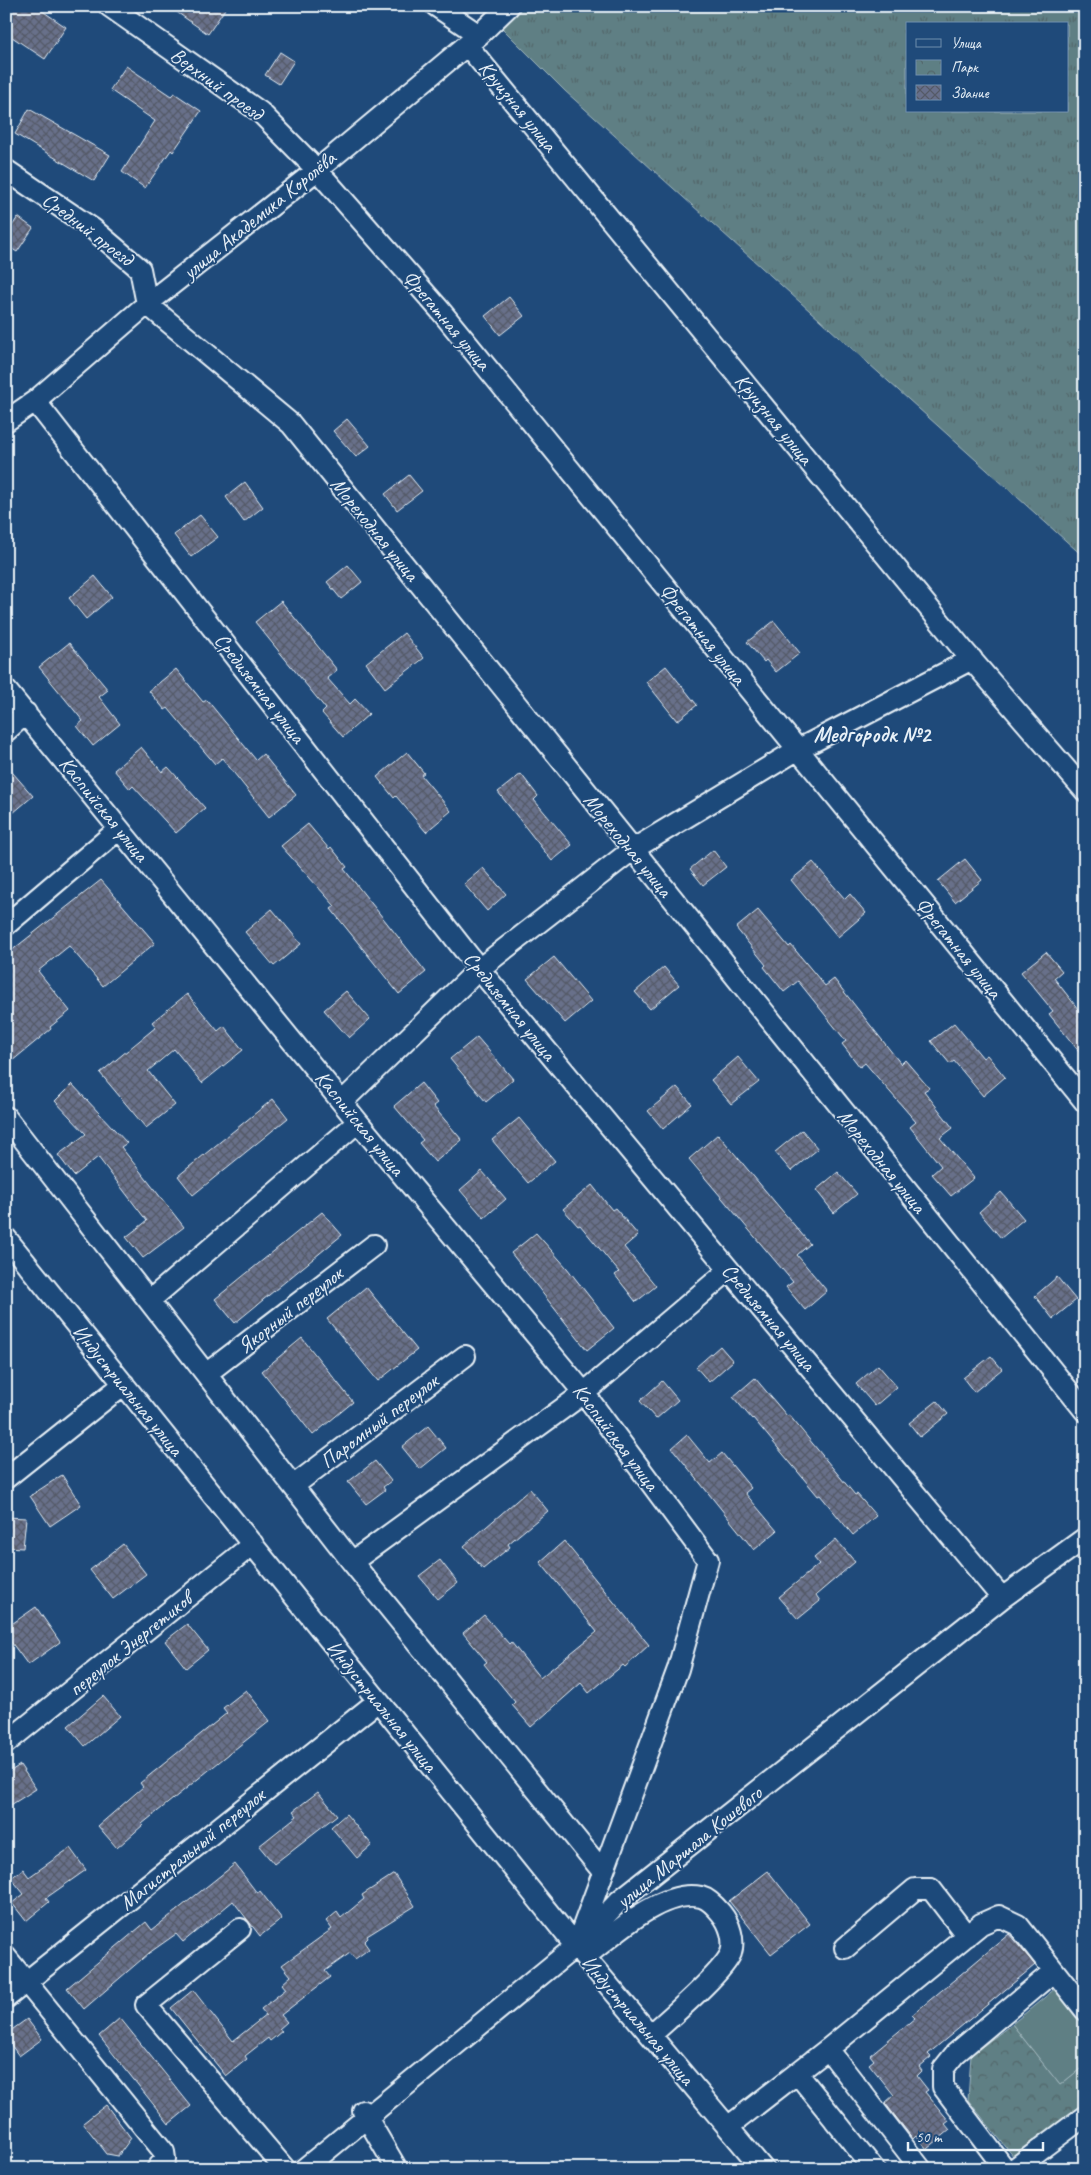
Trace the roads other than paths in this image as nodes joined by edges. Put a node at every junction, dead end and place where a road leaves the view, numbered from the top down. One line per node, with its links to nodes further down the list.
1 (110, 6): 6 (street, Верхний проезд)
2 (436, 6): 4 (street, Круизная улица)
3 (509, 6): 4 (street, улица Академика Королёва)
4 (473, 40): 6 (street, улица Академика Королёва); 10 (street, Круизная улица)
5 (6, 170): 7 (street, Средний проезд)
6 (317, 170): 7 (street, улица Академика Королёва); 14 (street, Фрегатная улица)
7 (147, 304): 8 (street, улица Академика Королёва); 17 (street, Мореходная улица)
8 (35, 401): 9 (street, улица Академика Королёва); 19 (street, Средиземная улица)
9 (6, 421)
10 (972, 659): 14 (street); 15 (street, Круизная улица)
11 (6, 690): 12 (street, Каспийская улица)
12 (26, 714): 13 (street); 16 (street, Каспийская улица)
13 (6, 731)
14 (797, 750): 17 (street); 21 (street, Фрегатная улица)
15 (1085, 791)
16 (120, 829): 18 (street); 20 (street, Каспийская улица)
17 (632, 850): 19 (street); 32 (street, Мореходная улица)
18 (6, 926)
19 (480, 969): 20 (street); 26 (street, Средиземная улица)
20 (343, 1101): 23 (street, Каспийская улица)
21 (1085, 1102)
22 (6, 1117): 27 (street)
23 (358, 1122): 27 (street); 31 (street, Каспийская улица)
24 (6, 1238): 30 (street, Индустриальная улица)
25 (374, 1245): 29 (street, Якорный переулок)
26 (730, 1270): 31 (street); 38 (street, Средиземная улица)
27 (149, 1301): 29 (street)
28 (465, 1356): 34 (street, Паромный переулок)
29 (206, 1374): 34 (street)
30 (124, 1384): 33 (street); 36 (street, Индустриальная улица)
31 (584, 1392): 37 (street); 41 (street, Каспийская улица)
32 (1085, 1412)
33 (6, 1478)
34 (293, 1486): 37 (street)
35 (1085, 1538): 38 (street, улица Маршала Кошевого)
36 (253, 1544): 39 (street, Индустриальная улица); 40 (street, переулок Энергетиков)
37 (352, 1562): 41 (street)
38 (1002, 1598): 44 (street, улица Маршала Кошевого)
39 (378, 1701): 44 (street, Индустриальная улица); 48 (street, Магистральный переулок)
40 (6, 1742)
41 (603, 1872): 44 (street)
42 (240, 1929): 58 (street)
43 (967, 1936): 45 (street); 47 (street); 52 (street)
44 (577, 1947): 51 (street, Индустриальная улица); 51 (street); 54 (street, улица Маршала Кошевого)
45 (845, 1948)
46 (6, 1957): 48 (street)
47 (1054, 1971): 50 (street); 65 (street)
48 (26, 1982): 49 (street, Магистральный переулок); 57 (street)
49 (6, 1998)
50 (1085, 2010)
51 (651, 2035): 56 (street, Индустриальная улица)
52 (828, 2049): 53 (street); 64 (street)
53 (797, 2073): 56 (street); 63 (street)
54 (365, 2114): 59 (street, улица Маршала Кошевого); 60 (street, улица Маршала Кошевого); 61 (street)
55 (1085, 2116): 66 (street)
56 (728, 2127): 62 (street, Индустриальная улица)
57 (158, 2169)
58 (285, 2169)
59 (294, 2169)
60 (304, 2169)
61 (397, 2169)
62 (763, 2169)
63 (874, 2169)
64 (920, 2169)
65 (1005, 2169)
66 (1014, 2169)

